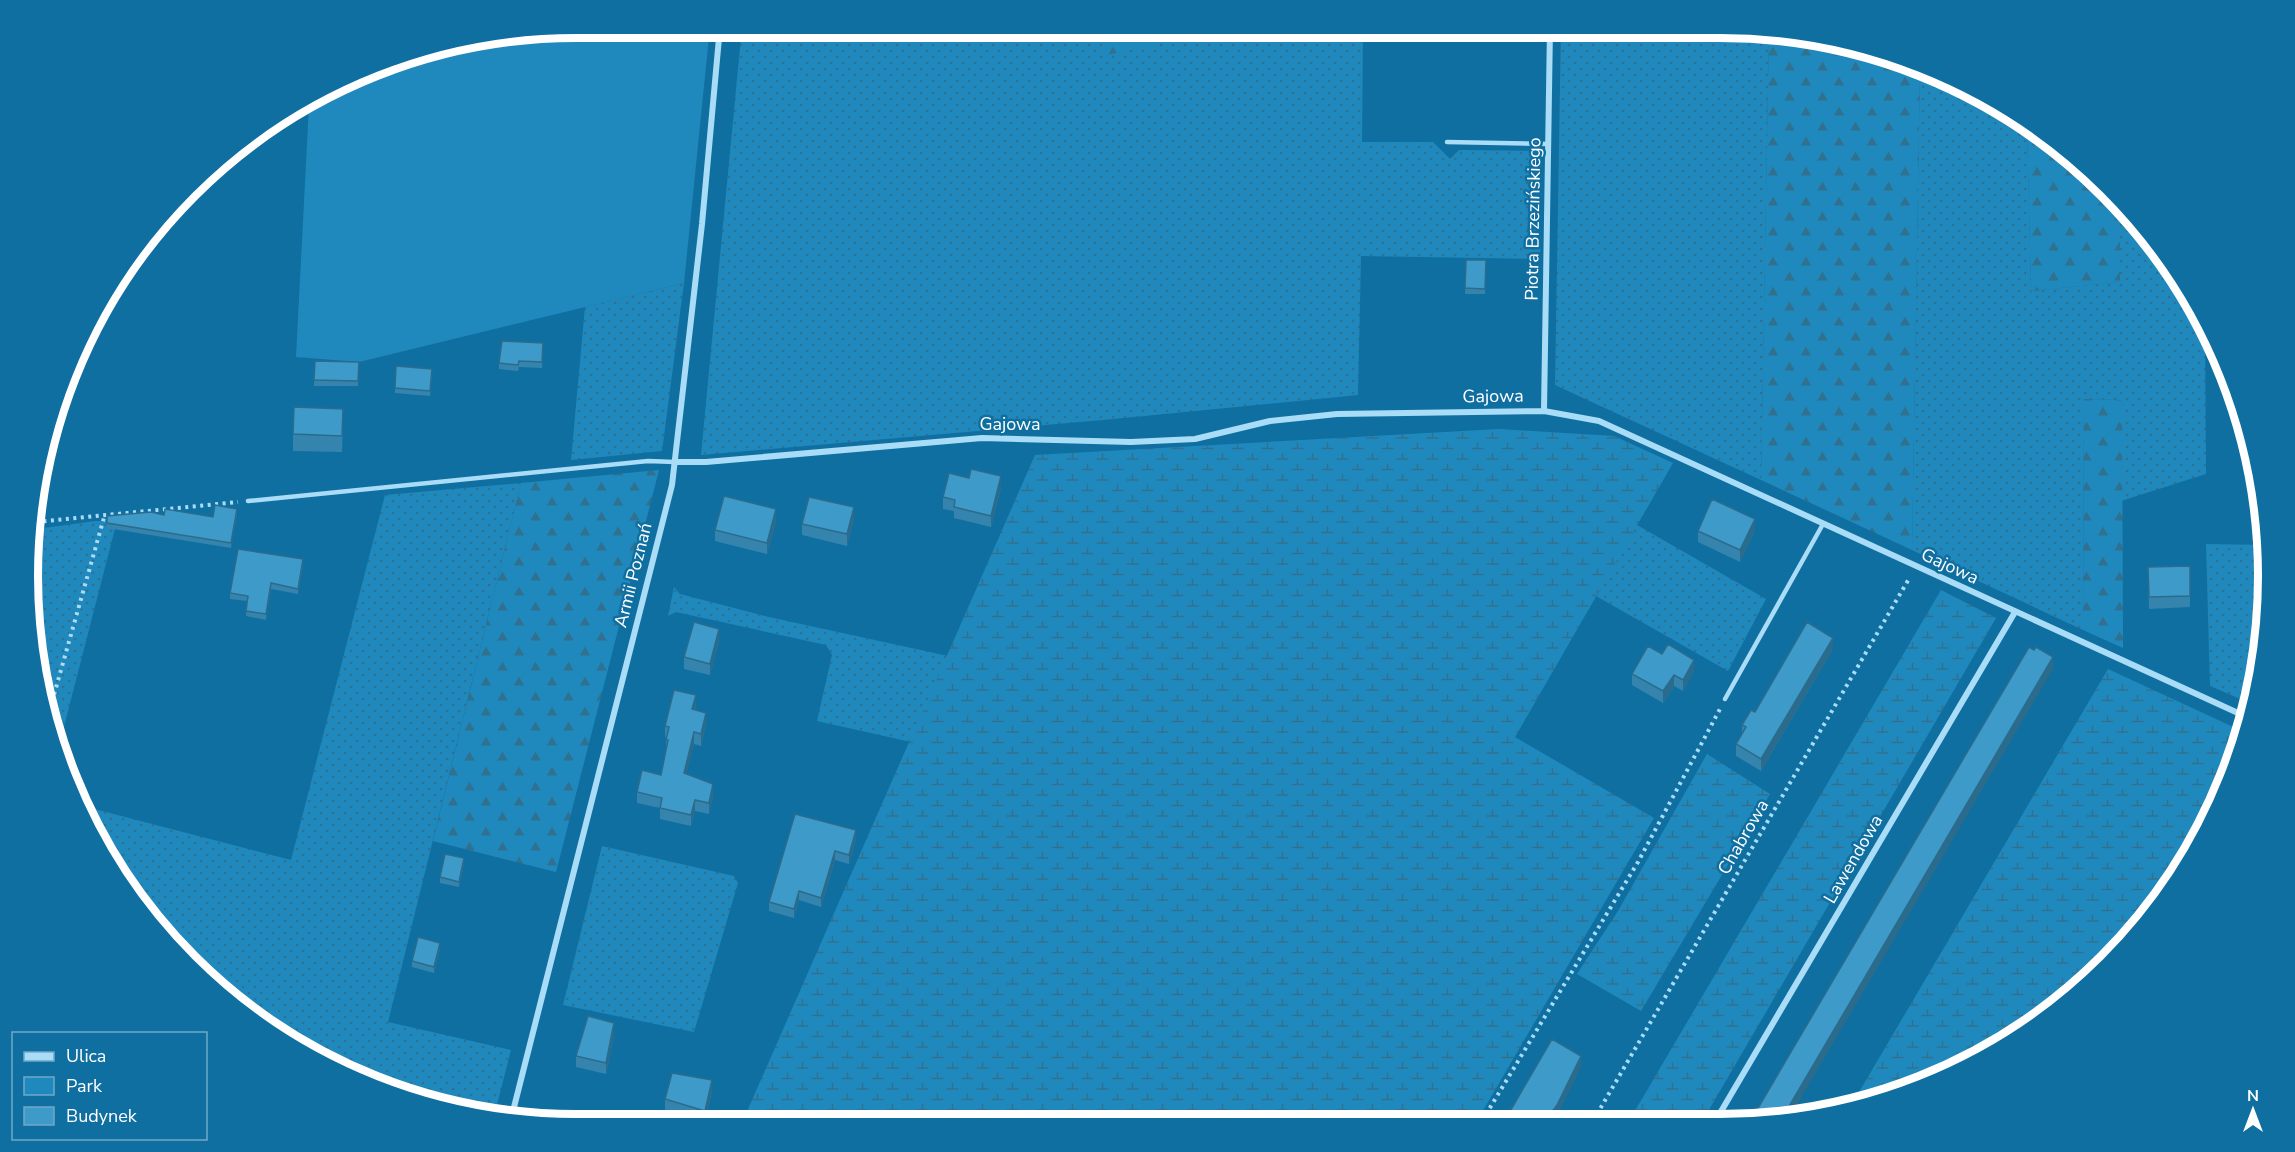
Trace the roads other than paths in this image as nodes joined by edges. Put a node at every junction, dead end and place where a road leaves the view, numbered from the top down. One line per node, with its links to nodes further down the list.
1 (719, 38): 6 (street, Armii Poznań)
2 (1550, 38): 4 (street, Piotra Brzezińskiego)
3 (1447, 142): 4 (lane)
4 (1549, 144): 5 (street, Piotra Brzezińskiego)
5 (1544, 411): 6 (street, Gajowa); 8 (street, Gajowa)
6 (675, 462): 7 (lane); 12 (street, Armii Poznań)
7 (248, 501)
8 (1823, 524): 9 (street, Gajowa); 10 (lane)
9 (2015, 612): 11 (street, Gajowa); 13 (street, Lawendowa)
10 (1725, 699)
11 (2240, 713)
12 (513, 1111)
13 (1720, 1114)

